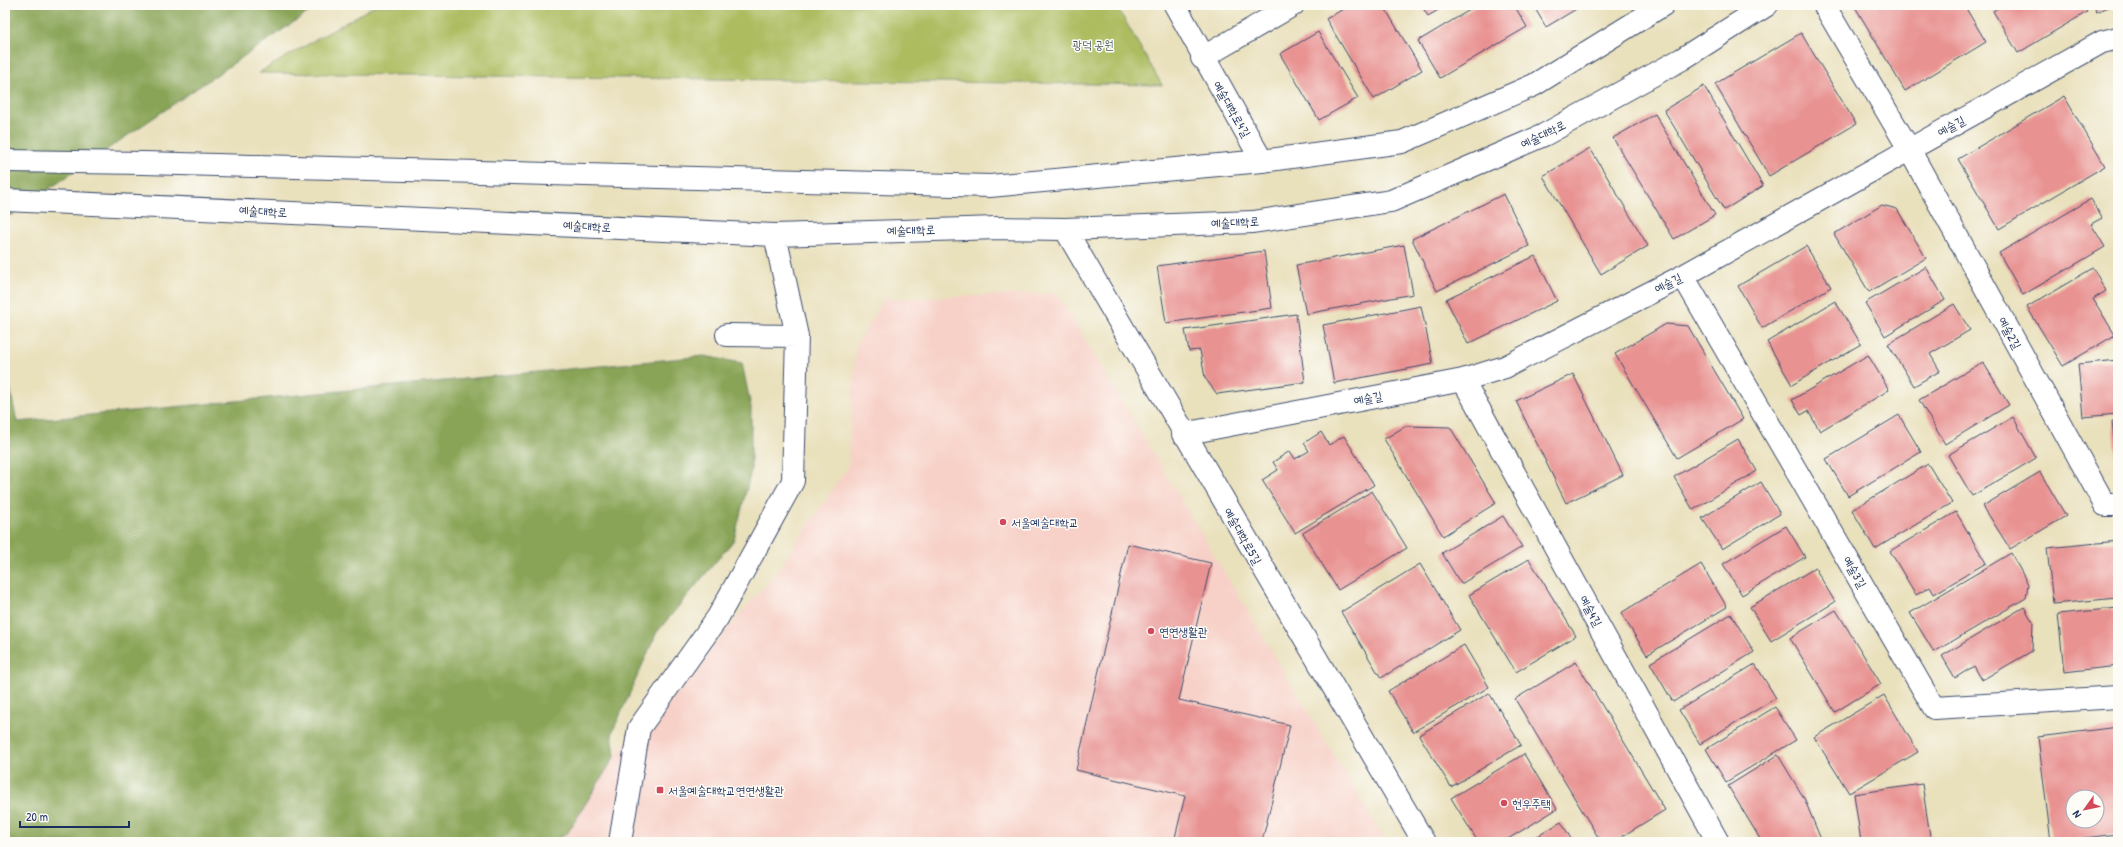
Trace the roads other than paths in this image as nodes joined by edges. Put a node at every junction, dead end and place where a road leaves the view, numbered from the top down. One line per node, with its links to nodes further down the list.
1 (1175, 5): 7 (street, 예술대학로4길)
2 (1293, 5): 7 (street)
3 (1663, 5): 10 (street)
4 (1767, 5): 12 (street, 예술대학로)
5 (1824, 5): 8 (street)
6 (2118, 38): 8 (street, 예술길)
7 (1202, 58): 10 (street, 예술대학로4길)
8 (1909, 149): 14 (street, 예술길); 19 (street, 예술2길)
9 (5, 161): 10 (street)
10 (1262, 161)
11 (5, 200): 13 (street, 예술대학로)
12 (1065, 229): 13 (street, 예술대학로); 18 (street, 예술대학로5길)
13 (775, 235): 16 (street)
14 (1683, 276): 17 (street, 예술길); 20 (street, 예술3길)
15 (727, 335): 16 (street)
16 (797, 336): 21 (street)
17 (1463, 380): 18 (street, 예술길); 23 (street, 예술4길)
18 (1183, 434): 22 (street, 예술대학로5길)
19 (2118, 505)
20 (2118, 697)
21 (620, 842)
22 (1424, 842)
23 (1718, 842)

